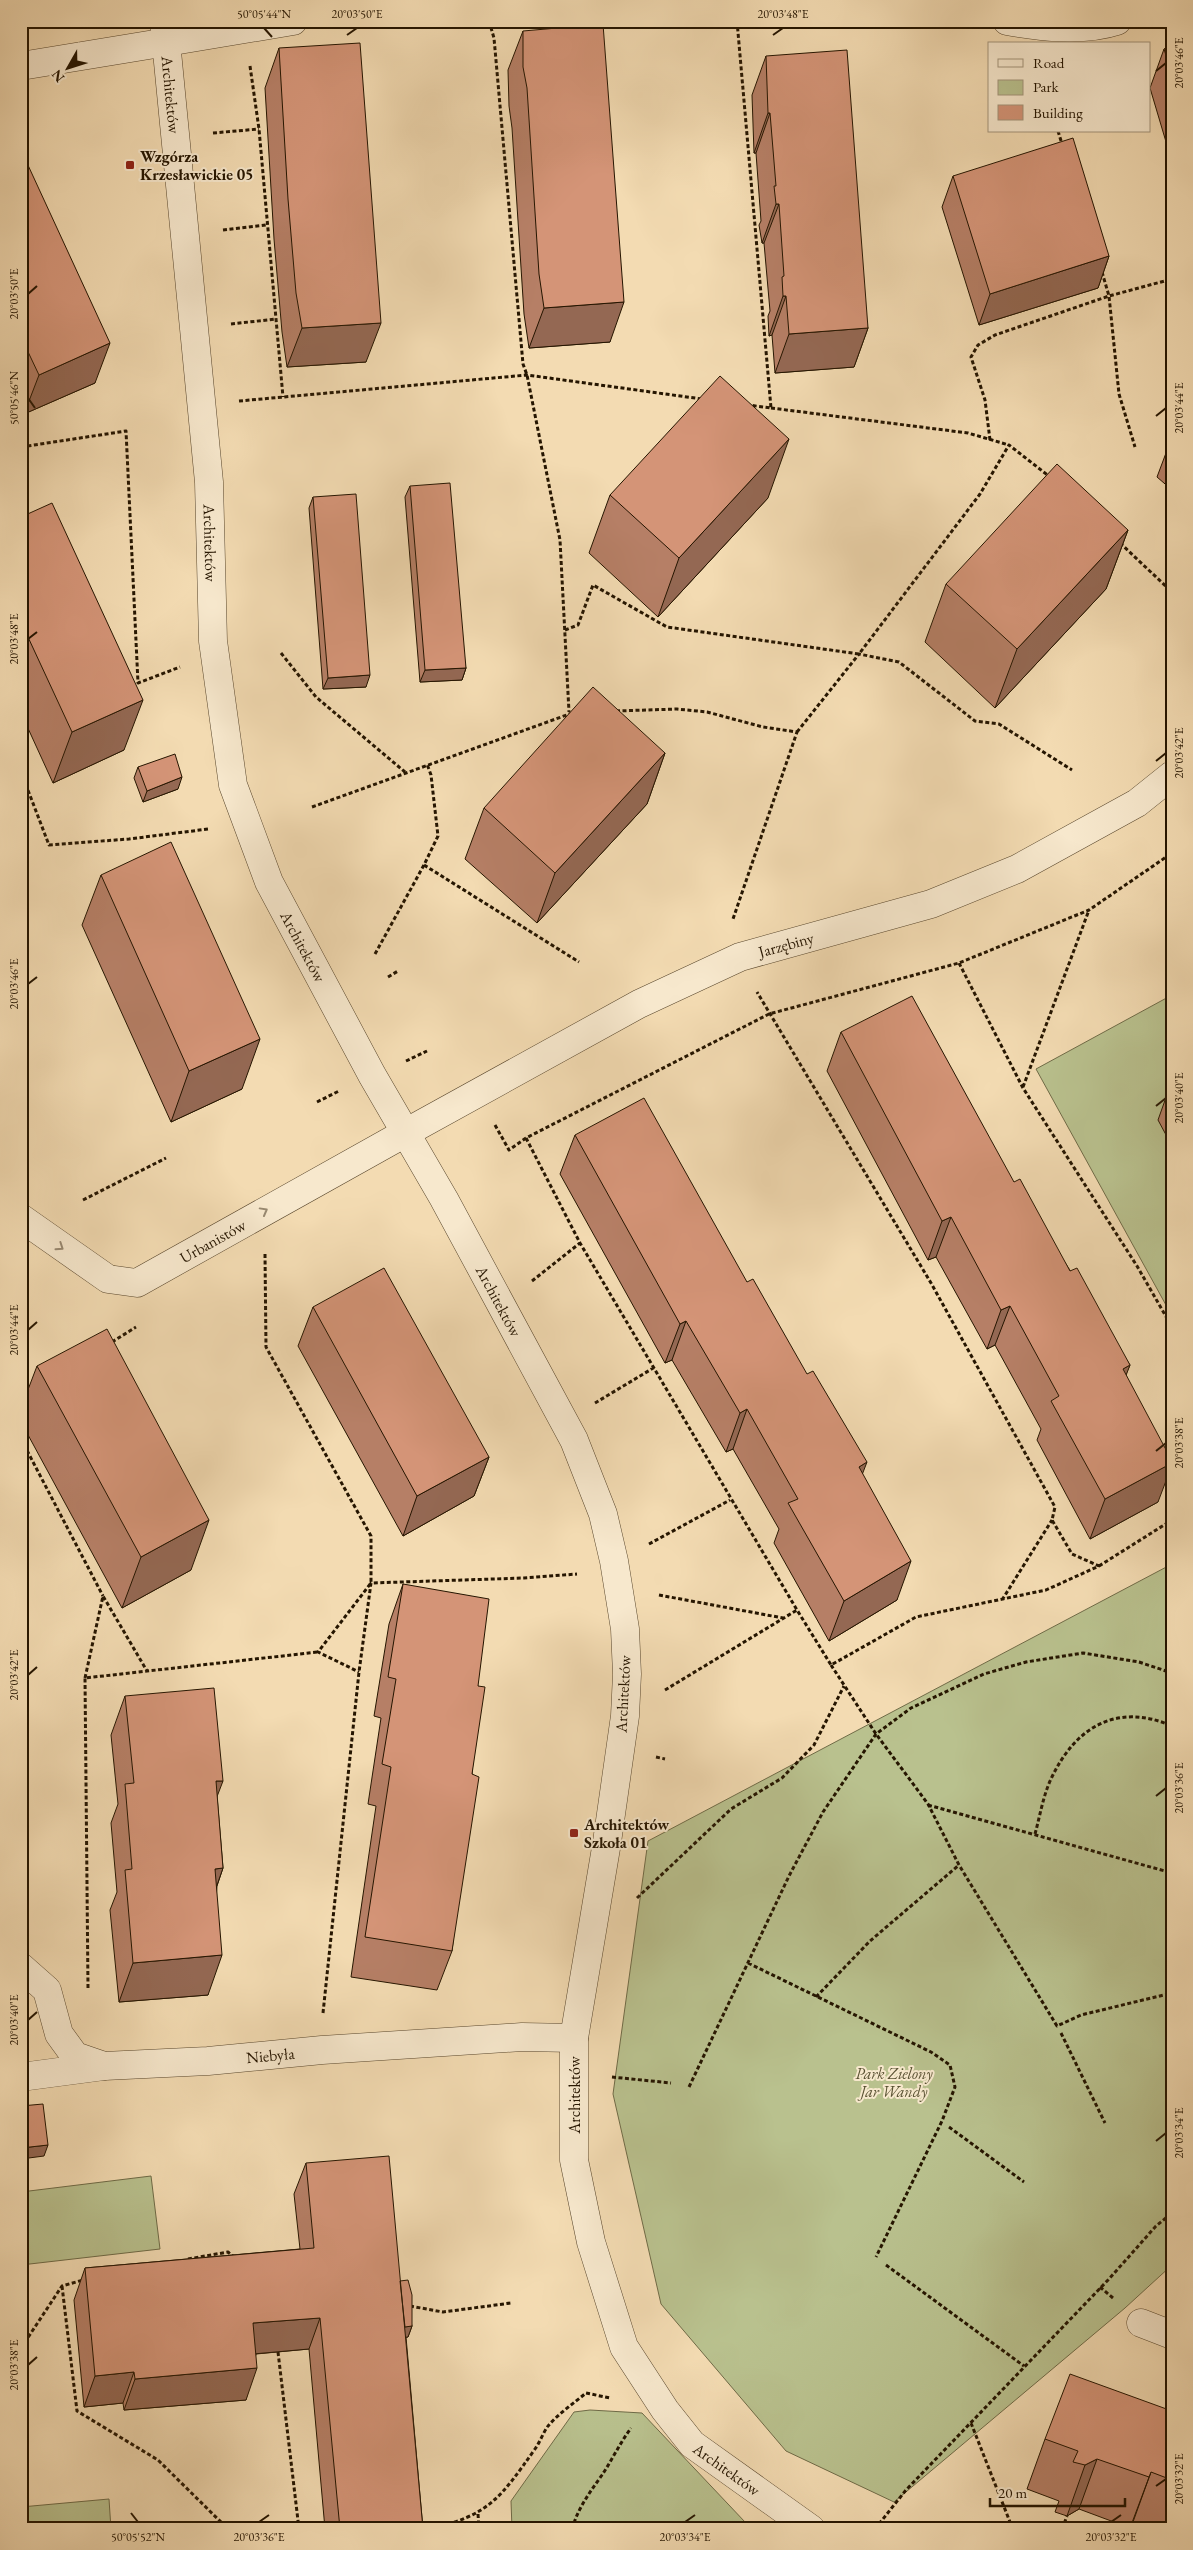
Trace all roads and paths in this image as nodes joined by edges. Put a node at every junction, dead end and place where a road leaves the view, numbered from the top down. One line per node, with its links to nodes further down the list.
1 (293, 21): 6 (street)
2 (489, 21): 20 (path)
3 (737, 21): 25 (path)
4 (1007, 21): 5 (street)
5 (1117, 21)
6 (166, 32): 8 (street); 65 (street, Architektów)
7 (250, 64): 9 (path)
8 (21, 66)
9 (259, 129): 11 (path); 13 (path)
10 (1058, 132): 12 (path)
11 (210, 133)
12 (1063, 150)
13 (266, 225): 14 (path); 18 (path)
14 (217, 231)
15 (1101, 268): 17 (path)
16 (1172, 279): 17 (path)
17 (1109, 296): 26 (path); 29 (path)
18 (276, 319): 19 (path); 21 (path)
19 (226, 324)
20 (527, 375): 21 (path); 22 (path); 33 (path)
21 (283, 396): 23 (path)
22 (703, 399)
23 (232, 401)
24 (742, 404): 25 (path)
25 (771, 408): 26 (path)
26 (990, 440): 27 (path)
27 (1009, 445): 30 (path); 35 (path)
28 (21, 447): 36 (path)
29 (1135, 448)
30 (1052, 479)
31 (1117, 541): 32 (path)
32 (1172, 592)
33 (565, 630): 35 (path); 38 (path)
34 (281, 653): 44 (path)
35 (859, 654): 40 (path); 42 (path)
36 (184, 666)
37 (609, 711): 40 (path)
38 (570, 712): 39 (path); 41 (path)
39 (579, 712)
40 (797, 732): 50 (path)
41 (427, 764): 44 (path); 49 (path)
42 (1072, 770)
43 (21, 772): 47 (path)
44 (405, 772): 46 (path)
45 (1172, 775): 53 (street, Jarzębiny)
46 (312, 807)
47 (214, 828)
48 (1172, 853): 51 (path)
49 (424, 866): 52 (path); 54 (path)
50 (747, 875)
51 (1089, 910): 55 (path); 61 (path)
52 (375, 954)
53 (740, 957): 58 (path); 65 (street, Jarzębiny)
54 (580, 962)
55 (959, 962): 58 (path); 61 (path)
56 (398, 971): 57 (path)
57 (388, 977)
58 (769, 1014): 66 (path); 82 (path)
59 (428, 1050): 60 (path)
60 (401, 1063)
61 (1023, 1088): 73 (path)
62 (343, 1089): 63 (path)
63 (317, 1102)
64 (493, 1122): 66 (path)
65 (407, 1132): 69 (street, Urbanistów, one-way to 65); 115 (street, Architektów)
66 (526, 1138): 70 (path)
67 (166, 1158): 68 (path)
68 (83, 1200)
69 (21, 1218)
70 (580, 1243): 72 (path); 76 (path)
71 (266, 1250): 87 (path)
72 (526, 1286)
73 (1172, 1327)
74 (136, 1328): 75 (path)
75 (103, 1347)
76 (655, 1368): 79 (path); 81 (path)
77 (38, 1387): 78 (path)
78 (21, 1397)
79 (590, 1406)
80 (21, 1439): 89 (path)
81 (730, 1500): 84 (path); 91 (path)
82 (1052, 1520): 85 (path); 90 (path)
83 (1172, 1520): 85 (path)
84 (642, 1547)
85 (1098, 1566): 90 (path)
86 (570, 1574): 87 (path)
87 (371, 1583): 93 (path); 96 (path)
88 (658, 1595): 92 (path)
89 (103, 1596): 95 (path); 98 (path)
90 (1001, 1600): 94 (path)
91 (797, 1610): 92 (path); 94 (path)
92 (784, 1618): 100 (path)
93 (318, 1652): 95 (path); 96 (path)
94 (832, 1665): 99 (path)
95 (146, 1671): 98 (path)
96 (359, 1672): 113 (path)
97 (1172, 1673): 102 (path)
98 (85, 1678): 110 (path)
99 (844, 1686): 102 (path); 107 (path)
100 (663, 1691)
101 (1172, 1726): 104 (path)
102 (876, 1734): 103 (path); 108 (path)
103 (928, 1804): 104 (path); 105 (path)
104 (1035, 1834): 106 (path)
105 (959, 1865): 111 (path); 112 (path)
106 (1172, 1873)
107 (636, 1899)
108 (748, 1963): 112 (path); 120 (path)
109 (21, 1967): 116 (street, Niebyła)
110 (88, 1994)
111 (1172, 1994)
112 (816, 1997): 125 (path)
113 (322, 2021)
114 (1061, 2033): 121 (path)
115 (574, 2038): 116 (street, Niebyła); 149 (street, Architektów)
116 (104, 2066): 117 (street)
117 (21, 2077)
118 (607, 2077): 119 (path)
119 (671, 2083)
120 (689, 2087)
121 (1105, 2123)
122 (949, 2127): 123 (path)
123 (1024, 2182)
124 (1172, 2213): 137 (path)
125 (876, 2257)
126 (235, 2258): 127 (path)
127 (179, 2261)
128 (886, 2265): 137 (path)
129 (91, 2278): 130 (path)
130 (62, 2286): 135 (path); 144 (path)
131 (511, 2303): 132 (path)
132 (408, 2306)
133 (1141, 2323): 134 (street)
134 (1172, 2335)
135 (21, 2348)
136 (278, 2352): 145 (path)
137 (1024, 2366): 140 (path)
138 (614, 2399): 141 (path)
139 (636, 2421): 148 (path)
140 (971, 2423): 143 (path); 150 (path)
141 (478, 2514): 146 (path); 147 (path)
142 (1066, 2516): 151 (path)
143 (1010, 2522)
144 (228, 2529)
145 (299, 2529)
146 (429, 2529)
147 (479, 2529)
148 (572, 2529)
149 (811, 2529)
150 (875, 2529)
151 (1062, 2529)

